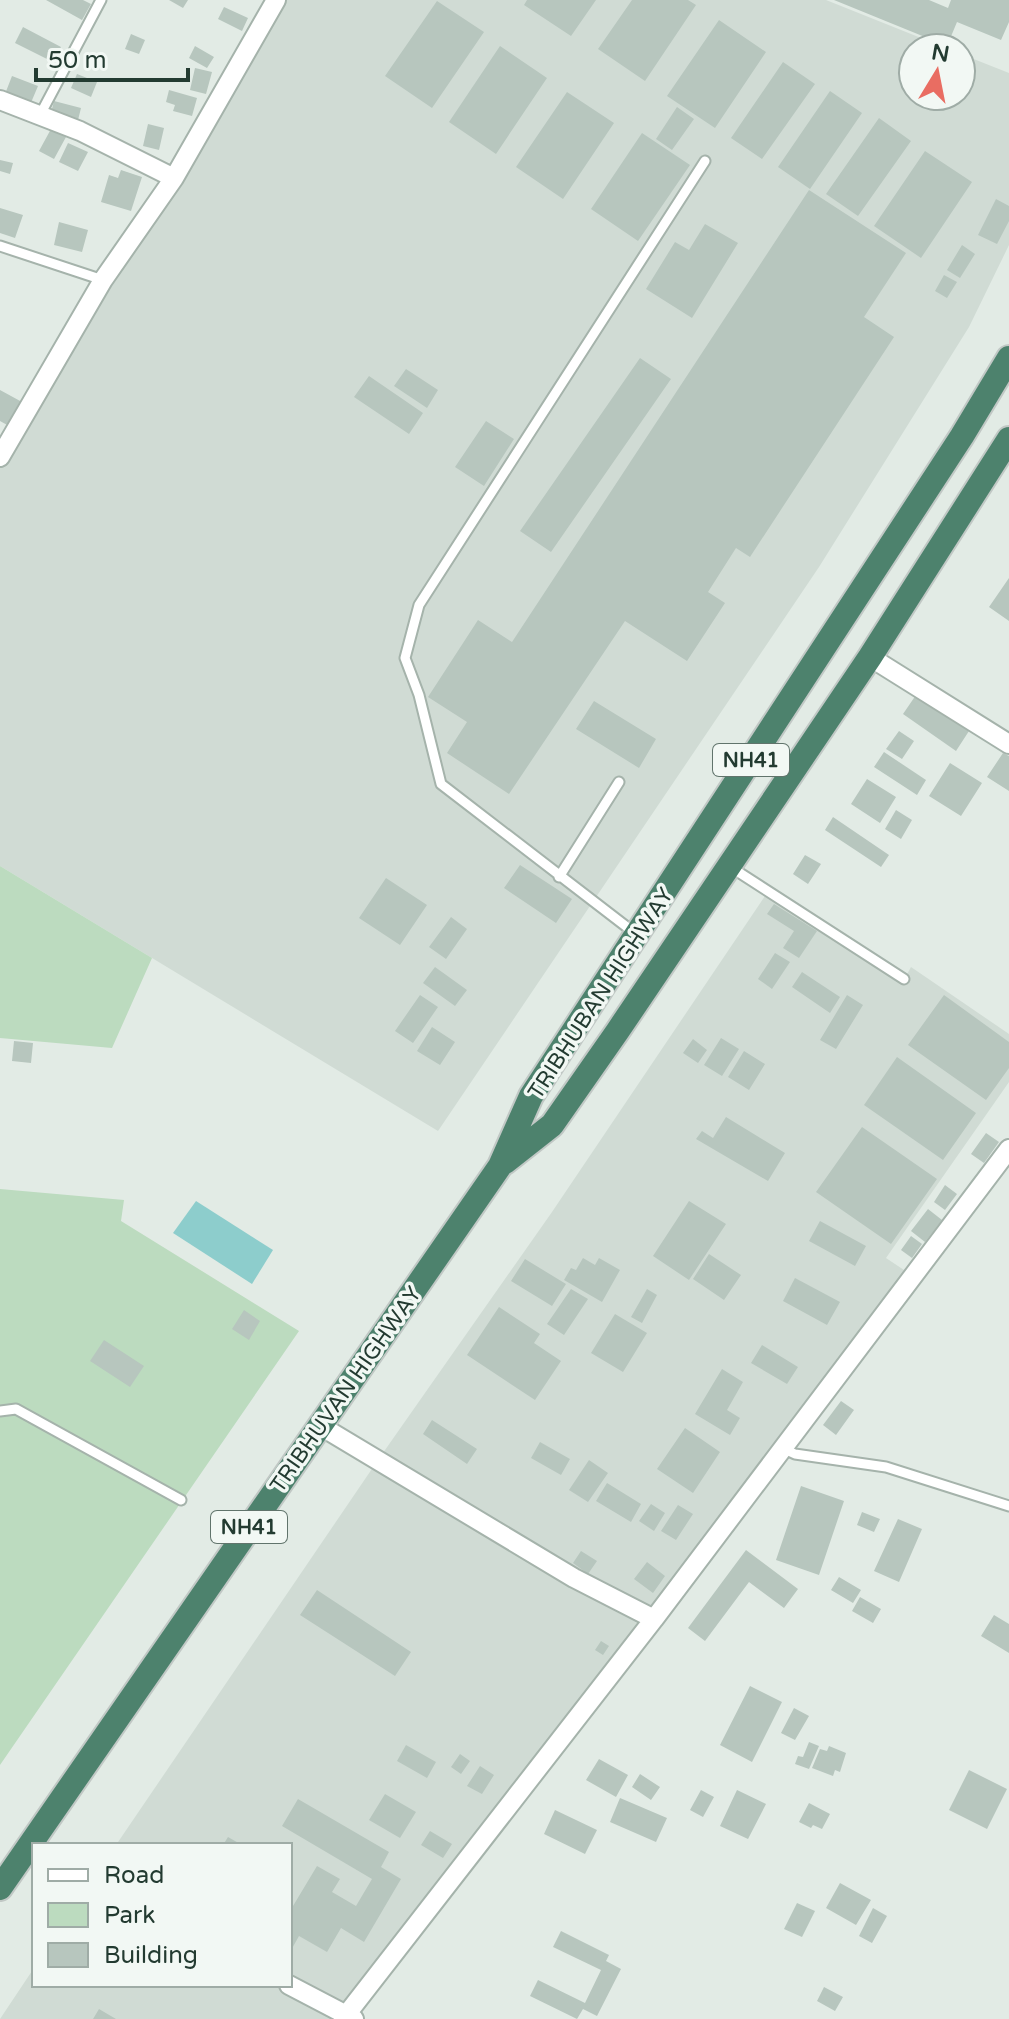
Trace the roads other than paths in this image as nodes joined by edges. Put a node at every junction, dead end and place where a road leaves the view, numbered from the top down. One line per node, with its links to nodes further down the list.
1 (101, 0): 4 (lane)
2 (276, 0): 6 (street)
3 (0, 100): 4 (street)
4 (40, 115): 6 (street)
5 (705, 161): 16 (lane)
6 (174, 178): 8 (street)
7 (0, 246): 8 (lane)
8 (103, 280): 11 (street)
9 (1009, 358): 17 (highway, TRIBHUBAN HIGHWAY / NH41)
10 (1009, 439): 12 (highway, TRIBHUBAN HIGHWAY / NH41)
11 (0, 457)
12 (870, 657): 13 (street); 15 (highway, TRIBHUBAN HIGHWAY / NH41)
13 (1009, 744)
14 (619, 782): 16 (lane)
15 (727, 865): 18 (lane); 20 (highway, TRIBHUBAN HIGHWAY / NH41)
16 (559, 877): 17 (lane)
17 (637, 935): 20 (highway, TRIBHUBAN HIGHWAY / NH41)
18 (904, 979)
19 (1009, 1149): 23 (street)
20 (500, 1166): 22 (highway, TRIBHUVAN HIGHWAY / NH41)
21 (0, 1411): 24 (lane)
22 (319, 1425): 26 (street); 27 (highway, TRIBHUVAN HIGHWAY / NH41)
23 (782, 1448): 25 (lane); 26 (street)
24 (181, 1500)
25 (1009, 1506)
26 (654, 1619): 31 (street)
27 (36, 1843)
28 (31, 1850): 29 (highway, TRIBHUVAN HIGHWAY / NH41)
29 (0, 1888)
30 (292, 1987): 31 (street)
31 (348, 2017)

